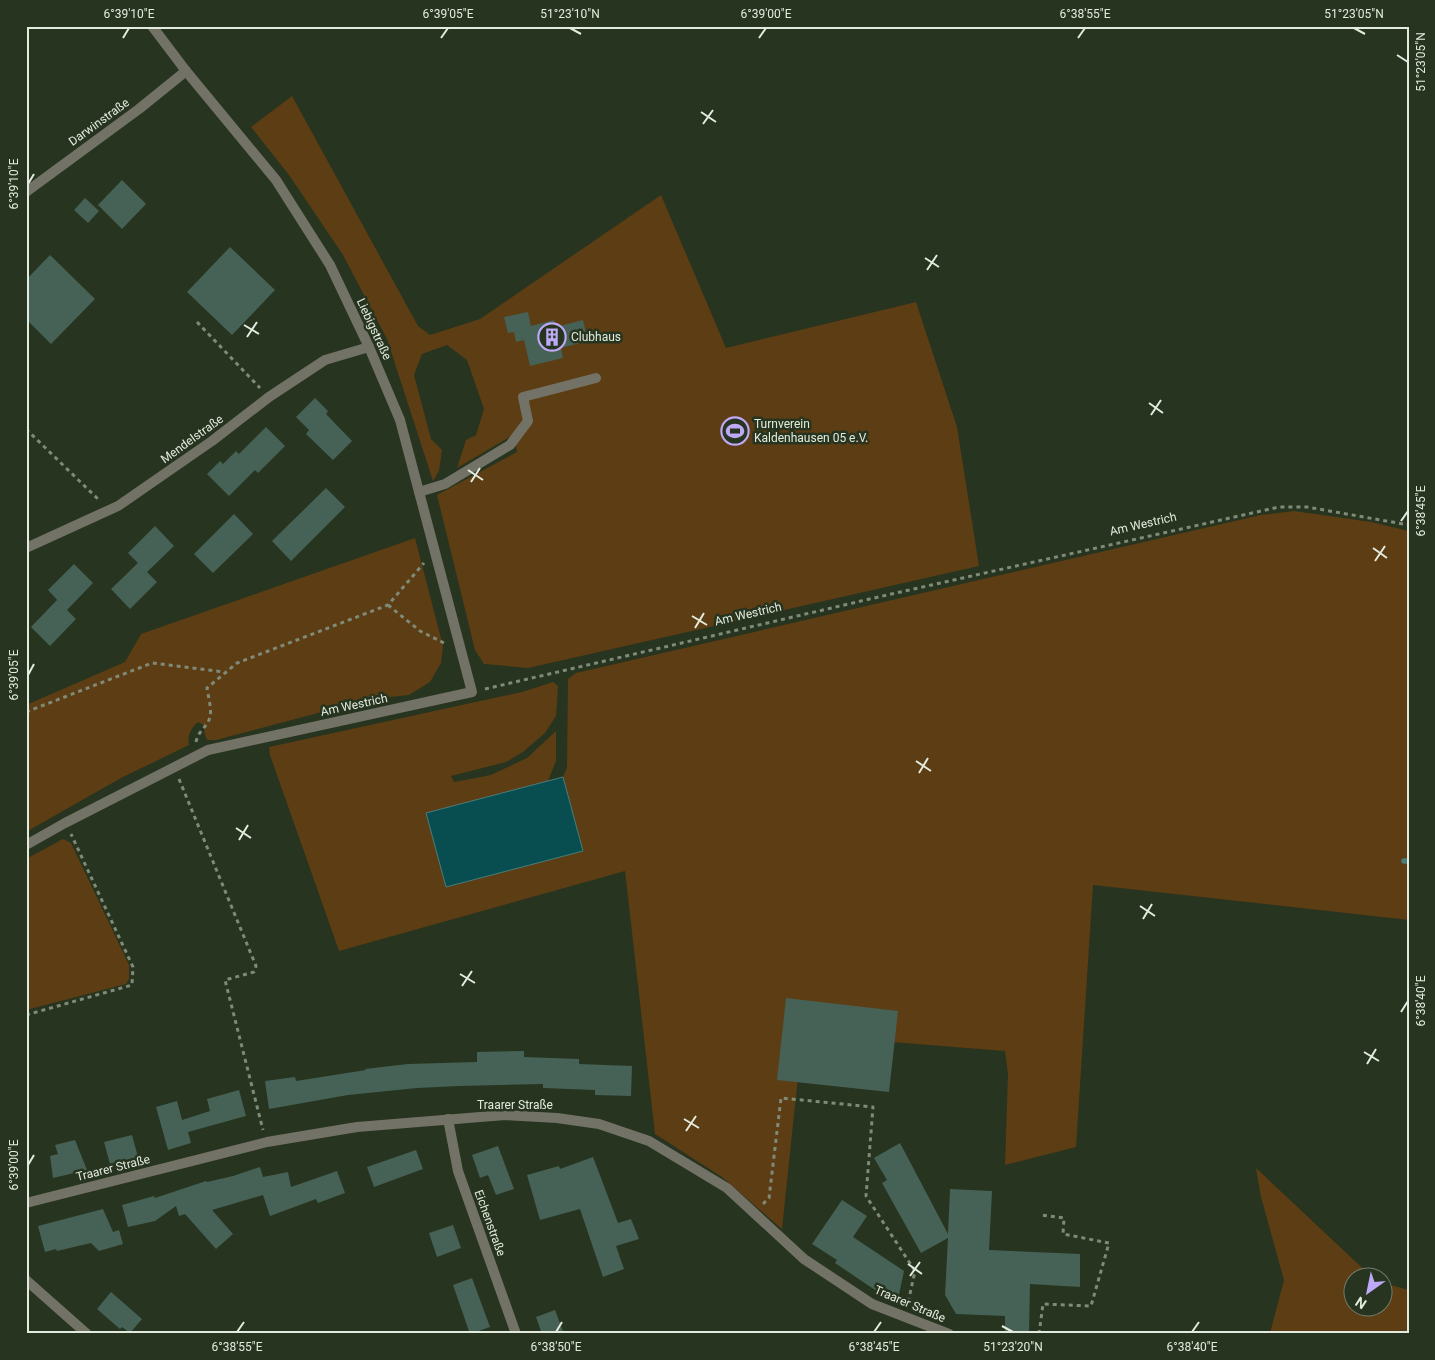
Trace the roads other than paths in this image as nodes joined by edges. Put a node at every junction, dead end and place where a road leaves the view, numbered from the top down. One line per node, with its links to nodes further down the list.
1 (152, 26): 2 (street, Liebigstraße)
2 (186, 71): 3 (street, Darwinstraße); 4 (street, Liebigstraße)
3 (26, 192)
4 (369, 347): 6 (street, Liebigstraße); 7 (street, Mendelstraße)
5 (596, 378): 6 (street)
6 (419, 492): 8 (street, Liebigstraße)
7 (26, 548)
8 (472, 692): 9 (street, Am Westrich)
9 (26, 845)
10 (448, 1119): 11 (street, Traarer Straße); 14 (street, Eichenstraße); 15 (street, Traarer Straße)
11 (26, 1203)
12 (26, 1280): 13 (street)
13 (87, 1334)
14 (516, 1334)
15 (949, 1334)

